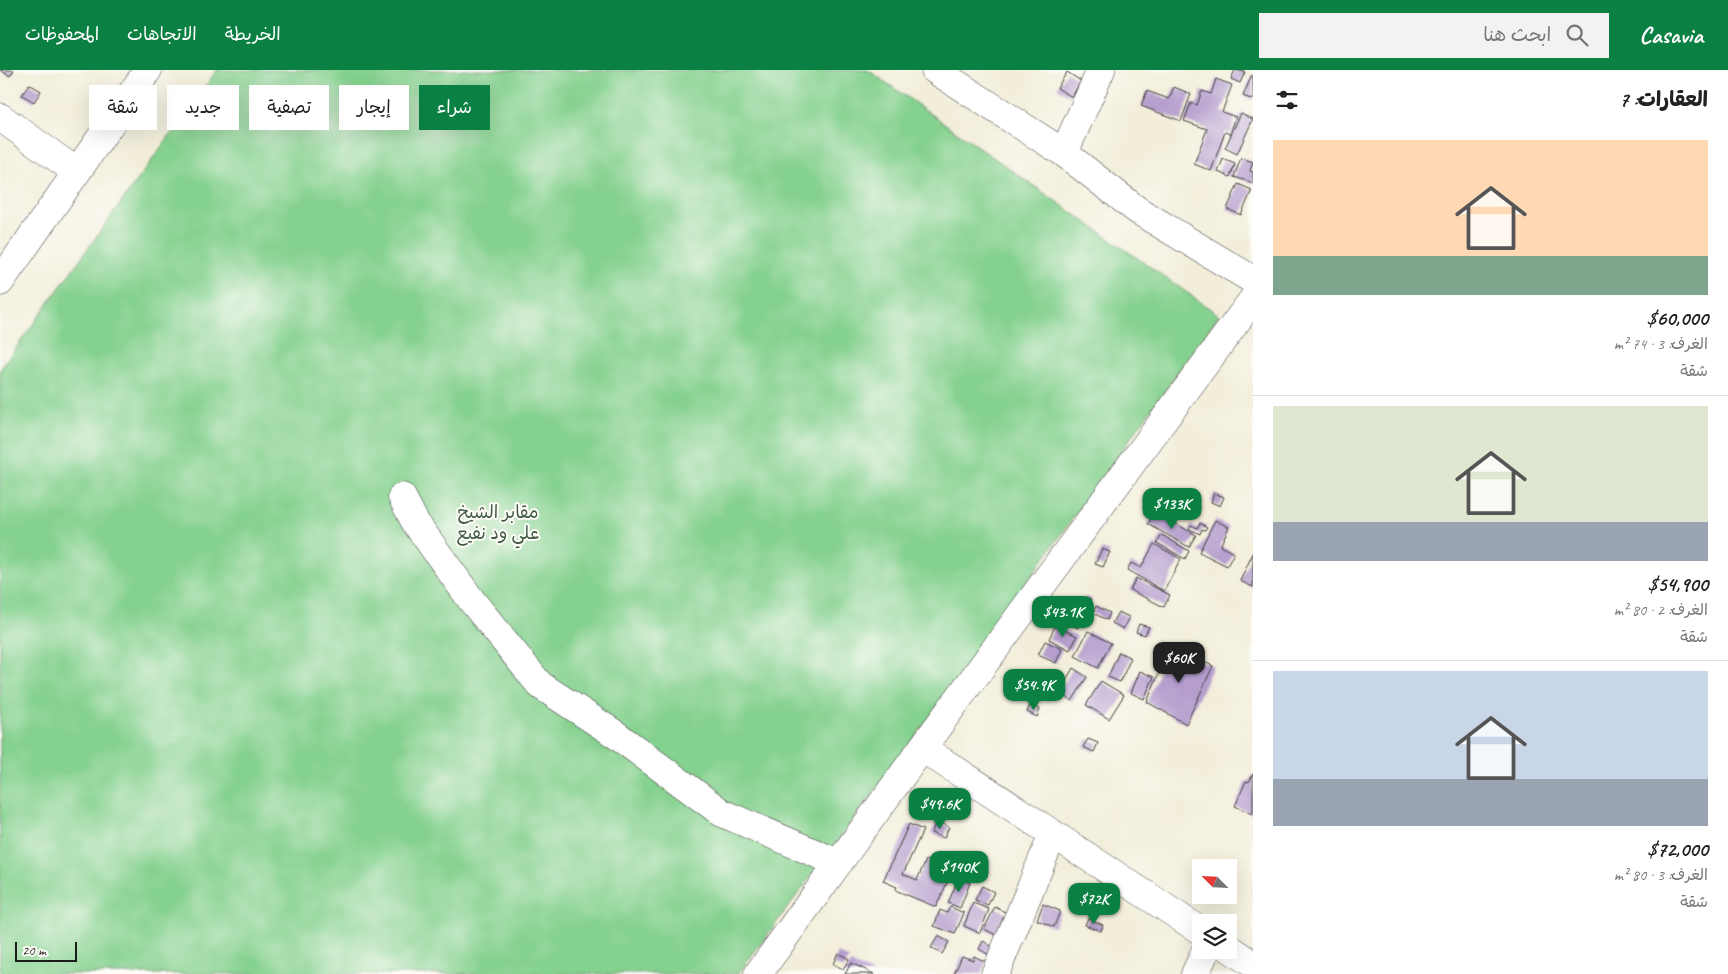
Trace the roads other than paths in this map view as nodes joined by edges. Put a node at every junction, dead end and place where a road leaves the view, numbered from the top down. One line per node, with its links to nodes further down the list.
1 (148, 70): 6 (street)
2 (935, 70): 5 (street)
3 (1101, 70): 5 (street)
4 (0, 117): 6 (street)
5 (1064, 153): 7 (street)
6 (77, 172): 8 (street)
7 (1253, 280)
8 (0, 282)
9 (1253, 299): 11 (street)
10 (402, 497): 13 (street)
11 (922, 748): 12 (street); 13 (street)
12 (1053, 834): 14 (street); 19 (street)
13 (838, 863): 18 (street)
14 (1192, 925)
15 (1237, 953): 17 (street)
16 (1202, 959): 20 (street)
17 (1253, 964)
18 (758, 974)
19 (994, 974)
20 (1195, 974)

